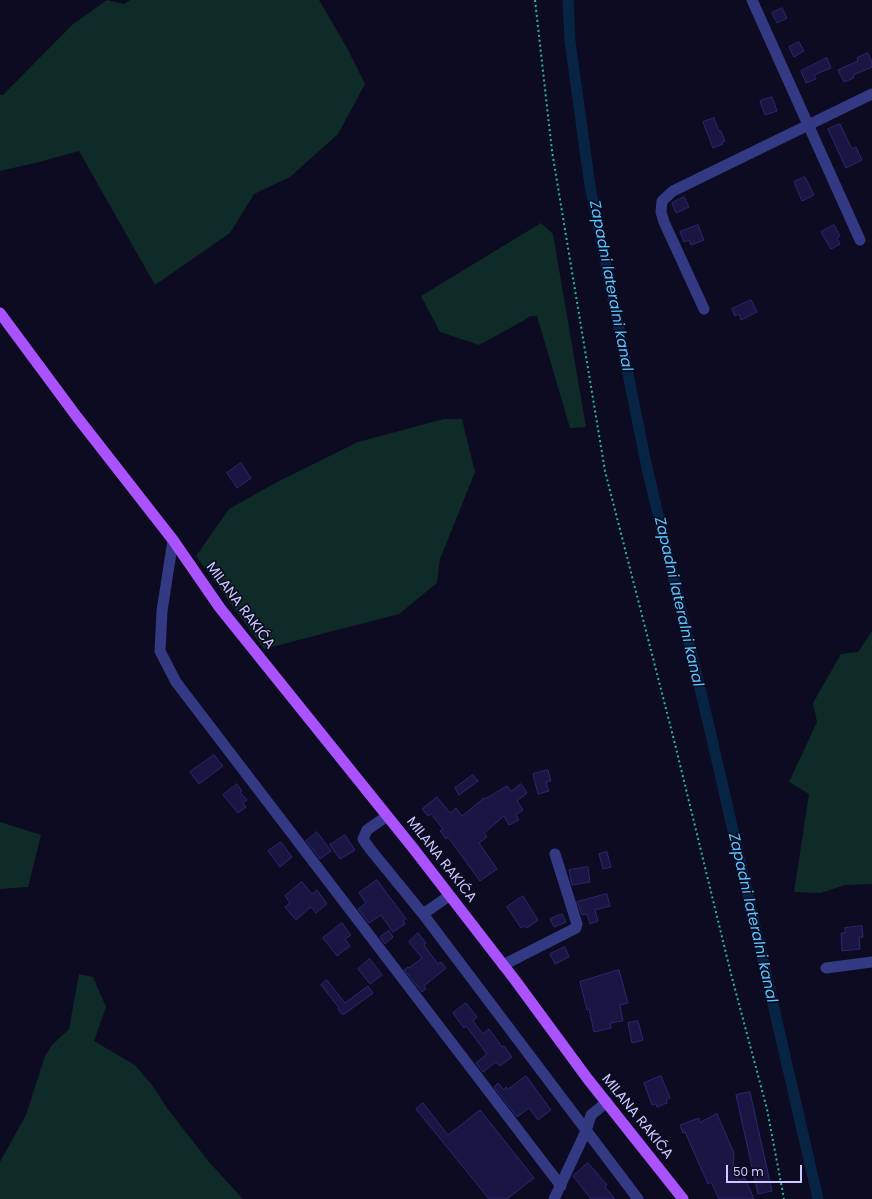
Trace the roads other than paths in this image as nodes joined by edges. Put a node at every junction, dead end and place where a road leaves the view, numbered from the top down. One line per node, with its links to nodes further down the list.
1 (752, 0): 3 (street)
2 (872, 94): 3 (street)
3 (808, 125): 4 (street); 5 (street)
4 (860, 240)
5 (704, 309)
6 (0, 313): 7 (main road, MILANA RAKIĆA)
7 (173, 540): 8 (main road, MILANA RAKIĆA); 17 (street)
8 (388, 816): 10 (main road, MILANA RAKIĆA); 11 (street)
9 (556, 854): 13 (street)
10 (449, 896): 11 (street); 13 (main road, MILANA RAKIĆA)
11 (423, 914): 16 (street)
12 (872, 962): 14 (street)
13 (503, 965): 15 (main road, MILANA RAKIĆA)
14 (826, 968)
15 (607, 1102): 16 (street); 20 (main road, MILANA RAKIĆA)
16 (586, 1131): 17 (street); 19 (street)
17 (561, 1186): 18 (street)
18 (554, 1199)
19 (638, 1199)
20 (683, 1199)

